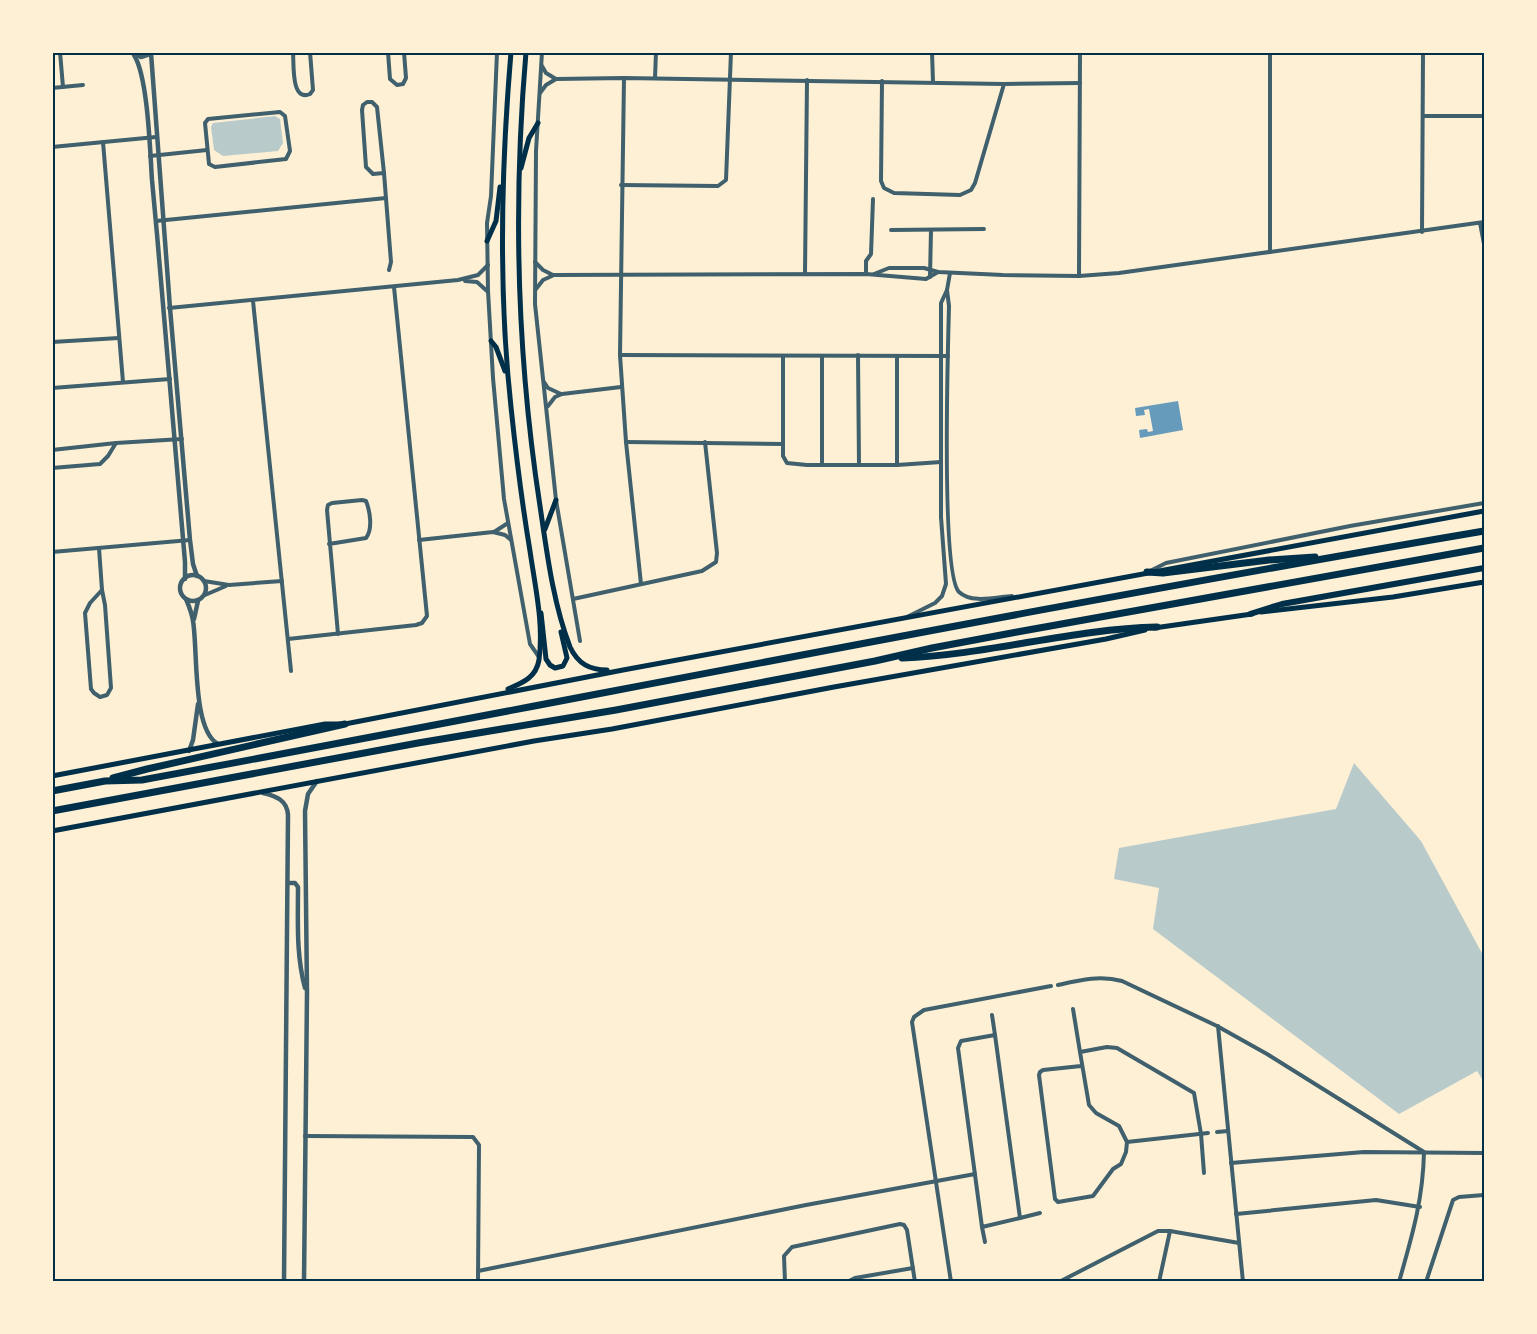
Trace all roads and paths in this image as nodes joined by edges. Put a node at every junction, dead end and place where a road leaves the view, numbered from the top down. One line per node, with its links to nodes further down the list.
1 (60, 52): 29 (street)
2 (293, 52): 3 (street)
3 (310, 52)
4 (388, 52): 5 (street)
5 (404, 52)
6 (497, 52): 55 (street)
7 (511, 52): 44 (main road)
8 (526, 52): 42 (main road)
9 (542, 52): 18 (street)
10 (656, 52): 20 (street)
11 (731, 52): 22 (street)
12 (932, 52): 25 (street)
13 (1080, 52): 26 (street)
14 (1270, 52): 57 (street)
15 (1423, 52): 32 (street)
16 (151, 53): 17 (street); 35 (street)
17 (133, 54): 36 (street)
18 (541, 63): 21 (street); 31 (street)
19 (624, 78): 20 (street); 21 (street); 45 (street)
20 (656, 78): 22 (street)
21 (556, 79): 31 (street)
22 (731, 80): 23 (street); 45 (street)
23 (807, 80): 24 (street); 64 (street)
24 (882, 81): 25 (street); 27 (street)
25 (933, 82): 27 (street)
26 (1080, 83): 27 (street); 69 (street)
27 (1004, 84)
28 (83, 85): 29 (street)
29 (63, 87): 30 (street)
30 (52, 88)
31 (539, 94): 34 (street)
32 (1423, 116): 33 (street); 54 (street)
33 (1485, 116)
34 (538, 123): 42 (main road); 58 (street)
35 (156, 137): 36 (street); 40 (street)
36 (149, 138): 37 (street); 41 (street)
37 (103, 142): 38 (street); 79 (street)
38 (52, 147)
39 (207, 150): 39 (street); 40 (street)
40 (158, 155): 41 (street); 49 (street)
41 (150, 156): 48 (street)
42 (520, 172): 116 (main road)
43 (384, 173): 43 (street); 46 (street)
44 (503, 177): 55 (main road); 93 (main road)
45 (621, 185): 68 (street)
46 (386, 198): 49 (street); 61 (street)
47 (873, 199): 65 (street)
48 (156, 220): 49 (street); 78 (street)
49 (164, 220): 77 (street)
50 (1482, 223): 54 (street); 56 (street)
51 (891, 230): 52 (street)
52 (931, 230): 53 (street); 60 (street)
53 (984, 230)
54 (1422, 232): 57 (street)
55 (487, 241): 59 (street)
56 (1485, 244)
57 (1270, 252): 69 (street)
58 (534, 262): 67 (street); 73 (street)
59 (488, 265): 71 (street); 75 (street)
60 (930, 268): 62 (street); 66 (street); 70 (street)
61 (389, 270)
62 (939, 272): 63 (street); 70 (street)
63 (950, 273): 69 (street); 74 (street)
64 (805, 274): 65 (street); 68 (street)
65 (866, 274): 66 (street)
66 (874, 274): 70 (street)
67 (554, 275): 68 (street); 73 (street)
68 (620, 275): 82 (street)
69 (1078, 276)
70 (930, 278)
71 (458, 280): 72 (street); 75 (street)
72 (394, 287): 76 (street); 118 (street)
73 (535, 290): 92 (street)
74 (947, 290): 86 (street); 87 (street)
75 (488, 291): 80 (street)
76 (253, 301): 77 (street); 131 (street)
77 (170, 308): 78 (street); 89 (street)
78 (162, 309): 90 (street)
79 (119, 338): 81 (street); 91 (street)
80 (490, 341): 93 (main road); 113 (street)
81 (52, 342)
82 (620, 355): 88 (street); 94 (street)
83 (858, 355): 84 (street); 85 (street); 107 (street)
84 (822, 356): 88 (street); 106 (street)
85 (897, 356): 86 (street); 108 (street)
86 (941, 356): 87 (street); 105 (street)
87 (948, 356): 139 (street)
88 (783, 357): 103 (street)
89 (177, 377): 90 (street); 99 (street)
90 (170, 379): 91 (street); 98 (street)
91 (123, 382): 95 (street)
92 (543, 382): 96 (street); 97 (street)
93 (509, 385): 135 (main road)
94 (621, 387): 96 (street); 100 (street)
95 (52, 388)
96 (562, 394): 97 (street)
97 (546, 410): 110 (street)
98 (175, 439): 99 (street); 102 (street); 120 (street)
99 (182, 439): 117 (street)
100 (626, 442): 101 (street); 133 (street)
101 (705, 442): 103 (street); 133 (street)
102 (116, 443): 104 (street); 109 (street)
103 (783, 444): 106 (street)
104 (52, 450)
105 (941, 462): 108 (street); 144 (street)
106 (822, 465): 107 (street)
107 (859, 465): 108 (street)
108 (897, 465)
109 (52, 468)
110 (556, 500): 116 (main road); 141 (street)
111 (1485, 503): 127 (street)
112 (1485, 511): 127 (main road)
113 (508, 522): 115 (street); 119 (street)
114 (1485, 531): 125 (highway)
115 (493, 532): 118 (street); 119 (street)
116 (544, 534): 137 (main road)
117 (190, 540): 120 (street); 128 (street)
118 (419, 540): 147 (street)
119 (511, 540): 150 (street)
120 (183, 541): 122 (street); 129 (street)
121 (329, 544): 121 (street); 147 (street)
122 (99, 548): 124 (street); 136 (street)
123 (1485, 548): 151 (highway)
124 (52, 552)
125 (1329, 558): 127 (highway); 160 (highway)
126 (1485, 568): 143 (highway)
127 (1147, 572): 139 (main road)
128 (197, 576): 129 (street); 130 (street)
129 (184, 579): 140 (street)
130 (204, 581): 134 (street); 138 (street)
131 (282, 581): 134 (street); 148 (street)
132 (1485, 582): 143 (main road)
133 (641, 584): 141 (street)
134 (229, 585): 138 (street)
135 (536, 588): 137 (main road); 150 (main road)
136 (102, 590): 136 (street)
137 (555, 594): 152 (main road)
138 (205, 595): 142 (street)
139 (1021, 596): 144 (main road)
140 (186, 599): 142 (street); 145 (street)
141 (573, 599): 149 (street)
142 (198, 601): 145 (street)
143 (1250, 614): 146 (main road)
144 (904, 619): 152 (main road)
145 (193, 621): 155 (street)
146 (1156, 627): 151 (highway); 161 (main road)
147 (338, 634): 148 (street)
148 (288, 639): 153 (street)
149 (580, 641)
150 (539, 657): 154 (main road)
151 (891, 658): 164 (highway)
152 (623, 670): 154 (main road)
153 (291, 671)
154 (498, 693): 156 (main road)
155 (199, 701): 157 (street); 158 (street)
156 (345, 724): 157 (main road); 160 (highway)
157 (220, 745): 158 (main road)
158 (189, 751): 159 (main road)
159 (52, 776)
160 (105, 781): 162 (highway)
161 (317, 781): 163 (main road); 169 (street)
162 (52, 791)
163 (263, 793): 165 (main road); 166 (street)
164 (52, 811)
165 (52, 831)
166 (289, 883): 169 (street); 199 (street)
167 (1058, 985): 172 (street)
168 (1051, 986): 187 (street)
169 (307, 993): 180 (street)
170 (1073, 1009): 174 (street)
171 (992, 1015): 173 (street)
172 (1217, 1026): 176 (street); 182 (street)
173 (995, 1035): 186 (street); 192 (street)
174 (1080, 1052): 175 (street); 179 (street)
175 (1082, 1066): 181 (street); 181 (street)
176 (1228, 1131): 177 (street); 184 (street)
177 (1217, 1132)
178 (1208, 1133): 179 (street)
179 (1201, 1134): 181 (street); 185 (street)
180 (305, 1136): 198 (street); 200 (street)
181 (1127, 1142)
182 (1425, 1152): 183 (street); 184 (street); 189 (street)
183 (1485, 1153)
184 (1231, 1163): 191 (street)
185 (1204, 1173)
186 (975, 1174): 187 (street); 193 (street)
187 (936, 1182): 198 (street); 205 (street)
188 (1485, 1195): 210 (street)
189 (1419, 1207): 191 (street); 209 (street)
190 (1040, 1214): 192 (street)
191 (1236, 1214): 196 (street)
192 (1020, 1218): 193 (street)
193 (982, 1227): 195 (street)
194 (1170, 1231): 196 (street); 206 (street); 207 (street)
195 (985, 1242)
196 (1239, 1243): 208 (street)
197 (913, 1268): 202 (street); 203 (street); 204 (street)
198 (478, 1271): 201 (street)
199 (284, 1281)
200 (304, 1281)
201 (478, 1281)
202 (785, 1281)
203 (847, 1281)
204 (915, 1281)
205 (951, 1281)
206 (1059, 1281)
207 (1159, 1281)
208 (1243, 1281)
209 (1399, 1281)
210 (1426, 1281)

